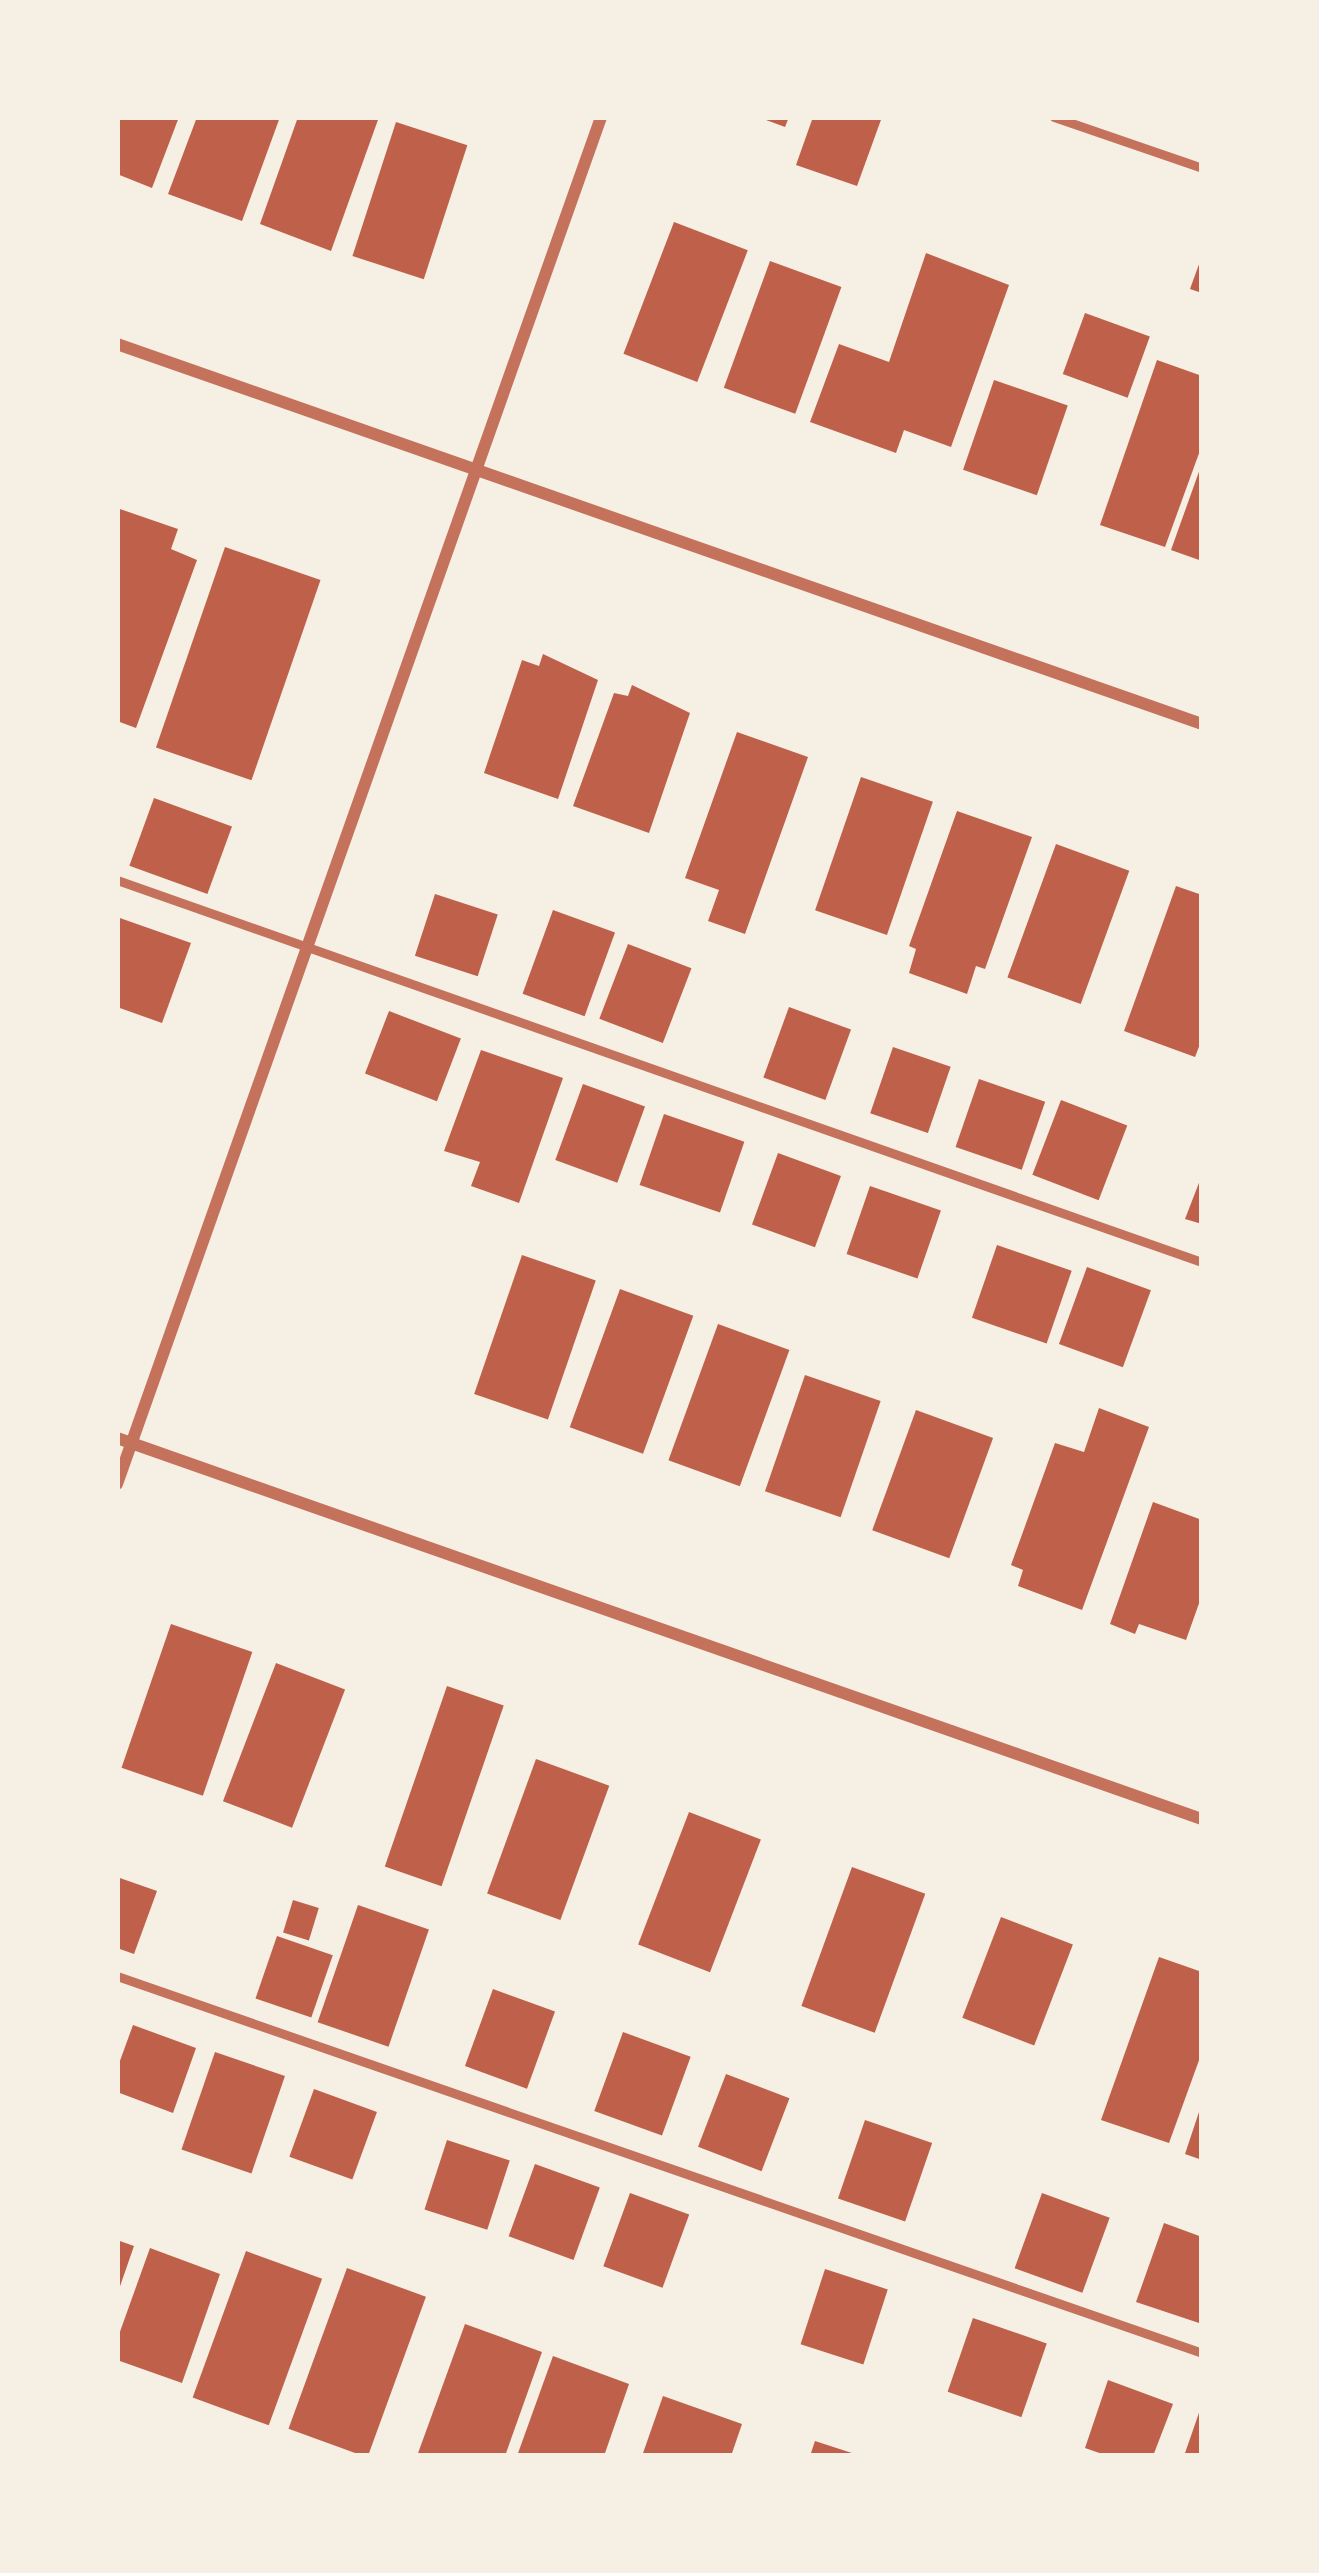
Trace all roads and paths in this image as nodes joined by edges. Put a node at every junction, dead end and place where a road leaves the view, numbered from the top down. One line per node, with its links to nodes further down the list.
1 (601, 117): 5 (street)
2 (1054, 117): 3 (lane)
3 (1202, 168)
4 (117, 344): 5 (street)
5 (476, 470): 6 (street); 8 (street)
6 (1202, 724)
7 (117, 880): 8 (lane)
8 (308, 945): 9 (lane); 10 (street)
9 (1202, 1262)
10 (124, 1441): 11 (street); 12 (street)
11 (117, 1484)
12 (1202, 1819)
13 (117, 1976): 14 (lane)
14 (1202, 2353)

